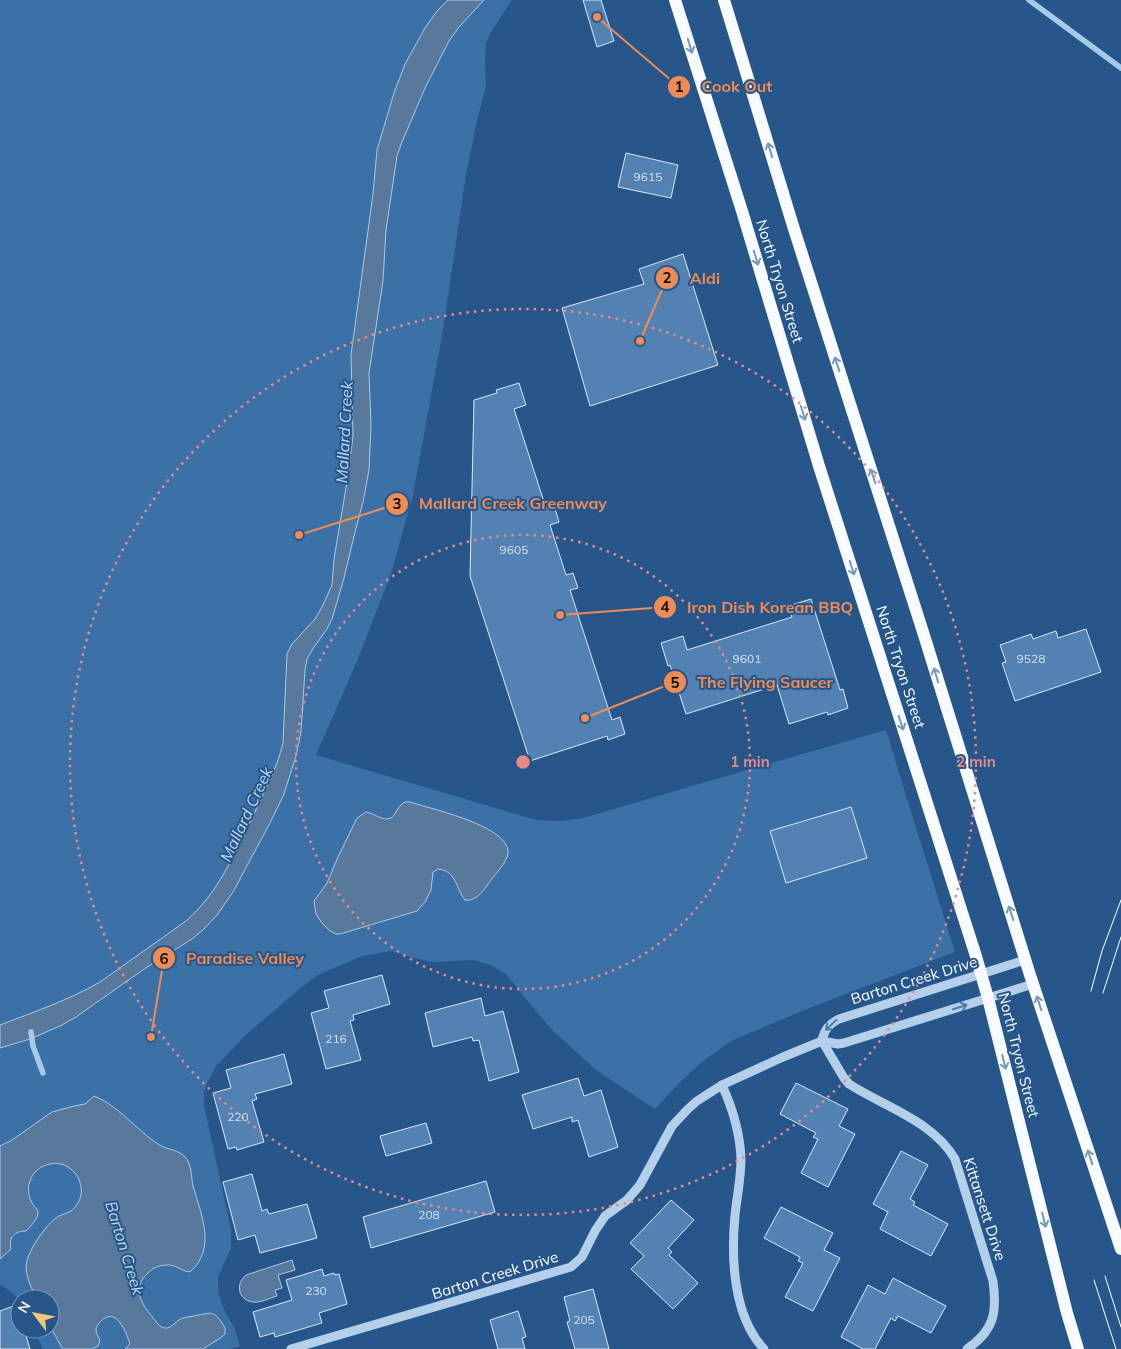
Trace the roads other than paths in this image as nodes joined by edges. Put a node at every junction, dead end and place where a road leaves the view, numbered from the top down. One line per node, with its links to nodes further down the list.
1 (675, 0): 4 (main road, North Tryon Street, one-way to 4)
2 (724, 0): 3 (main road, North Tryon Street, one-way to 2)
3 (1025, 960): 4 (street, Barton Creek Drive); 5 (main road, North Tryon Street)
4 (981, 974): 6 (main road, North Tryon Street); 7 (street, Barton Creek Drive, one-way to 7)
5 (1033, 984): 6 (street, Barton Creek Drive); 9 (main road, North Tryon Street, one-way to 5)
6 (988, 998): 7 (street, Barton Creek Drive, one-way to 6); 13 (main road, North Tryon Street, one-way to 13)
7 (822, 1041): 8 (street, Barton Creek Drive); 12 (street, Kittansett Drive)
8 (722, 1086): 10 (street, Barton Creek Drive); 11 (street)
9 (1121, 1248)
10 (291, 1349)
11 (764, 1349)
12 (968, 1349)
13 (1078, 1349)

